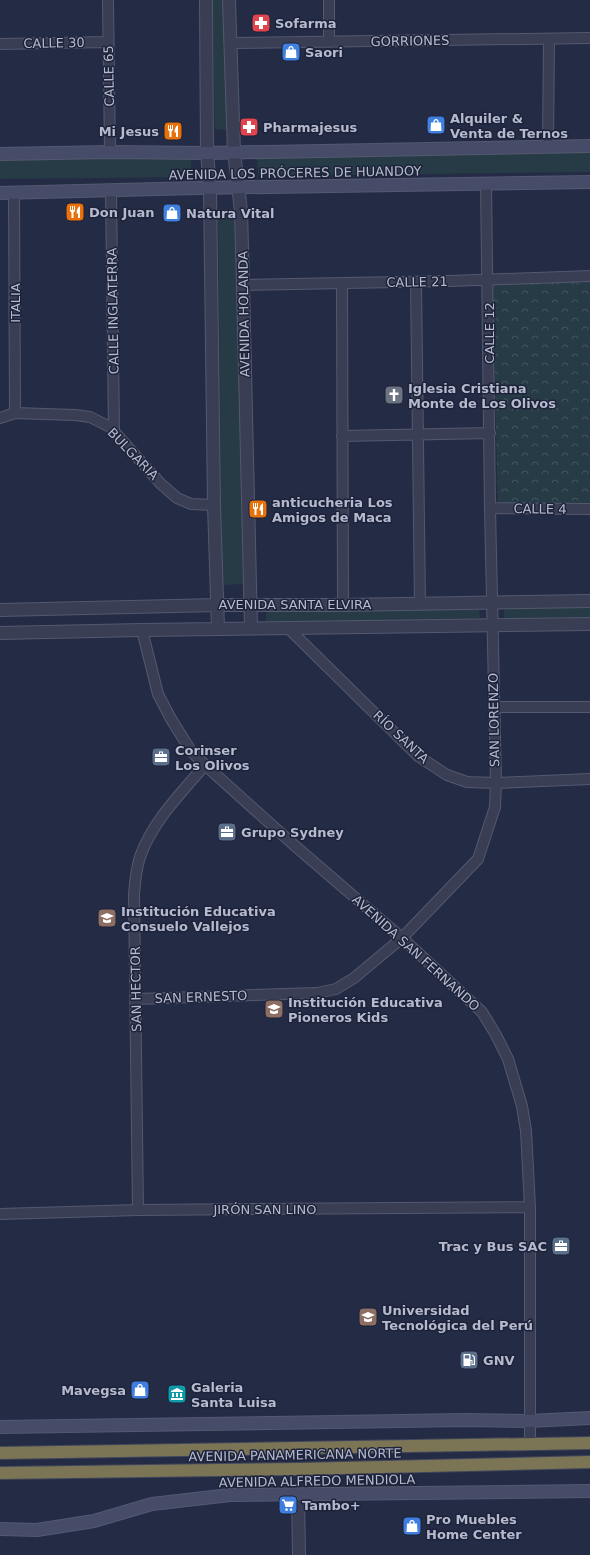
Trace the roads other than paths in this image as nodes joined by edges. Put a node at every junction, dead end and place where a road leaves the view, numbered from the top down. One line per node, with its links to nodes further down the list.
1 (108, 0): 7 (street, CALLE 65)
2 (206, 0): 15 (street)
3 (229, 0): 9 (street, AVENIDA HOLANDA)
4 (329, 0): 8 (street)
5 (590, 38): 6 (street, GORRIONES)
6 (549, 39): 8 (street, GORRIONES); 11 (street)
7 (108, 42): 10 (street, CALLE 30); 13 (street, CALLE 65)
8 (330, 42): 9 (street, GORRIONES)
9 (230, 43): 14 (street, AVENIDA HOLANDA)
10 (0, 44)
11 (548, 146): 12 (main road, AVENIDA LOS PRÓCERES DE HUANDOY); 14 (main road, AVENIDA LOS PRÓCERES DE HUANDOY)
12 (590, 146)
13 (110, 152): 15 (main road, AVENIDA LOS PRÓCERES DE HUANDOY); 16 (main road, AVENIDA LOS PRÓCERES DE HUANDOY)
14 (234, 152): 15 (main road, AVENIDA LOS PRÓCERES DE HUANDOY); 20 (street, AVENIDA HOLANDA)
15 (207, 153): 19 (street)
16 (0, 154)
17 (590, 182): 18 (main road, AVENIDA LOS PRÓCERES DE HUANDOY)
18 (486, 183): 20 (main road, AVENIDA LOS PRÓCERES DE HUANDOY); 25 (street, CALLE 12)
19 (210, 188): 20 (main road, AVENIDA LOS PRÓCERES DE HUANDOY); 21 (main road, AVENIDA LOS PRÓCERES DE HUANDOY); 35 (street)
20 (237, 188): 28 (street, AVENIDA HOLANDA)
21 (111, 190): 23 (main road, AVENIDA LOS PRÓCERES DE HUANDOY); 31 (street, CALLE INGLATERRA)
22 (0, 193): 23 (main road, AVENIDA LOS PRÓCERES DE HUANDOY)
23 (14, 193): 29 (street, ITALIA)
24 (590, 276): 25 (street, CALLE 21)
25 (488, 280): 26 (street, CALLE 21); 32 (street, CALLE 12)
26 (416, 282): 27 (street, CALLE 21); 33 (street)
27 (342, 283): 28 (street, CALLE 21); 34 (street)
28 (243, 285): 42 (street, AVENIDA HOLANDA)
29 (16, 413): 30 (street, BULGARIA); 31 (street, BULGARIA)
30 (0, 418)
31 (114, 432): 35 (street, BULGARIA)
32 (490, 433): 33 (street); 36 (street, CALLE 12)
33 (418, 434): 34 (street); 40 (street)
34 (342, 436): 43 (street)
35 (214, 505): 41 (street)
36 (490, 508): 37 (street, CALLE 4); 39 (street, CALLE 12)
37 (590, 509)
38 (590, 601): 39 (street, AVENIDA SANTA ELVIRA)
39 (492, 603): 40 (street, AVENIDA SANTA ELVIRA); 46 (street, SAN LORENZO)
40 (420, 604): 43 (street, AVENIDA SANTA ELVIRA)
41 (217, 605): 42 (street, AVENIDA SANTA ELVIRA); 44 (street, AVENIDA SANTA ELVIRA); 49 (street)
42 (250, 605): 43 (street, AVENIDA SANTA ELVIRA); 47 (street, AVENIDA HOLANDA)
43 (343, 605)
44 (0, 610)
45 (590, 624): 46 (street, AVENIDA SANTA ELVIRA)
46 (492, 626): 48 (street, AVENIDA SANTA ELVIRA); 52 (street, SAN LORENZO)
47 (251, 628): 48 (street, AVENIDA SANTA ELVIRA); 49 (street, AVENIDA SANTA ELVIRA)
48 (288, 628): 56 (street, RÍO SANTA)
49 (218, 629): 50 (street, AVENIDA SANTA ELVIRA)
50 (142, 630): 51 (street, AVENIDA SANTA ELVIRA); 54 (street, AVENIDA SAN FERNANDO)
51 (0, 633)
52 (494, 707): 53 (street); 56 (street, SAN LORENZO)
53 (590, 707)
54 (205, 765): 58 (street, AVENIDA SAN FERNANDO); 59 (street, SAN HECTOR)
55 (590, 779): 56 (street, RÍO SANTA)
56 (496, 783): 57 (street, SAN LORENZO)
57 (486, 836): 58 (street, SAN ERNESTO)
58 (402, 938): 59 (street, SAN ERNESTO); 60 (street, AVENIDA SAN FERNANDO)
59 (136, 999): 61 (street, SAN HECTOR)
60 (530, 1207): 61 (street, JIRÓN SAN LINO); 64 (street, AVENIDA SAN FERNANDO)
61 (138, 1210): 62 (street, JIRÓN SAN LINO)
62 (0, 1214)
63 (590, 1418): 64 (main road)
64 (529, 1421): 65 (main road); 67 (street, AVENIDA SAN FERNANDO)
65 (0, 1427)
66 (590, 1443): 67 (highway, AVENIDA PANAMERICANA NORTE)
67 (530, 1445): 68 (highway, AVENIDA PANAMERICANA NORTE)
68 (0, 1453)
69 (590, 1462): 70 (highway, AVENIDA PANAMERICANA NORTE)
70 (0, 1473)
71 (590, 1491): 72 (main road, AVENIDA ALFREDO MENDIOLA)
72 (298, 1495): 73 (main road, AVENIDA ALFREDO MENDIOLA); 74 (street)
73 (0, 1529)
74 (299, 1555)

